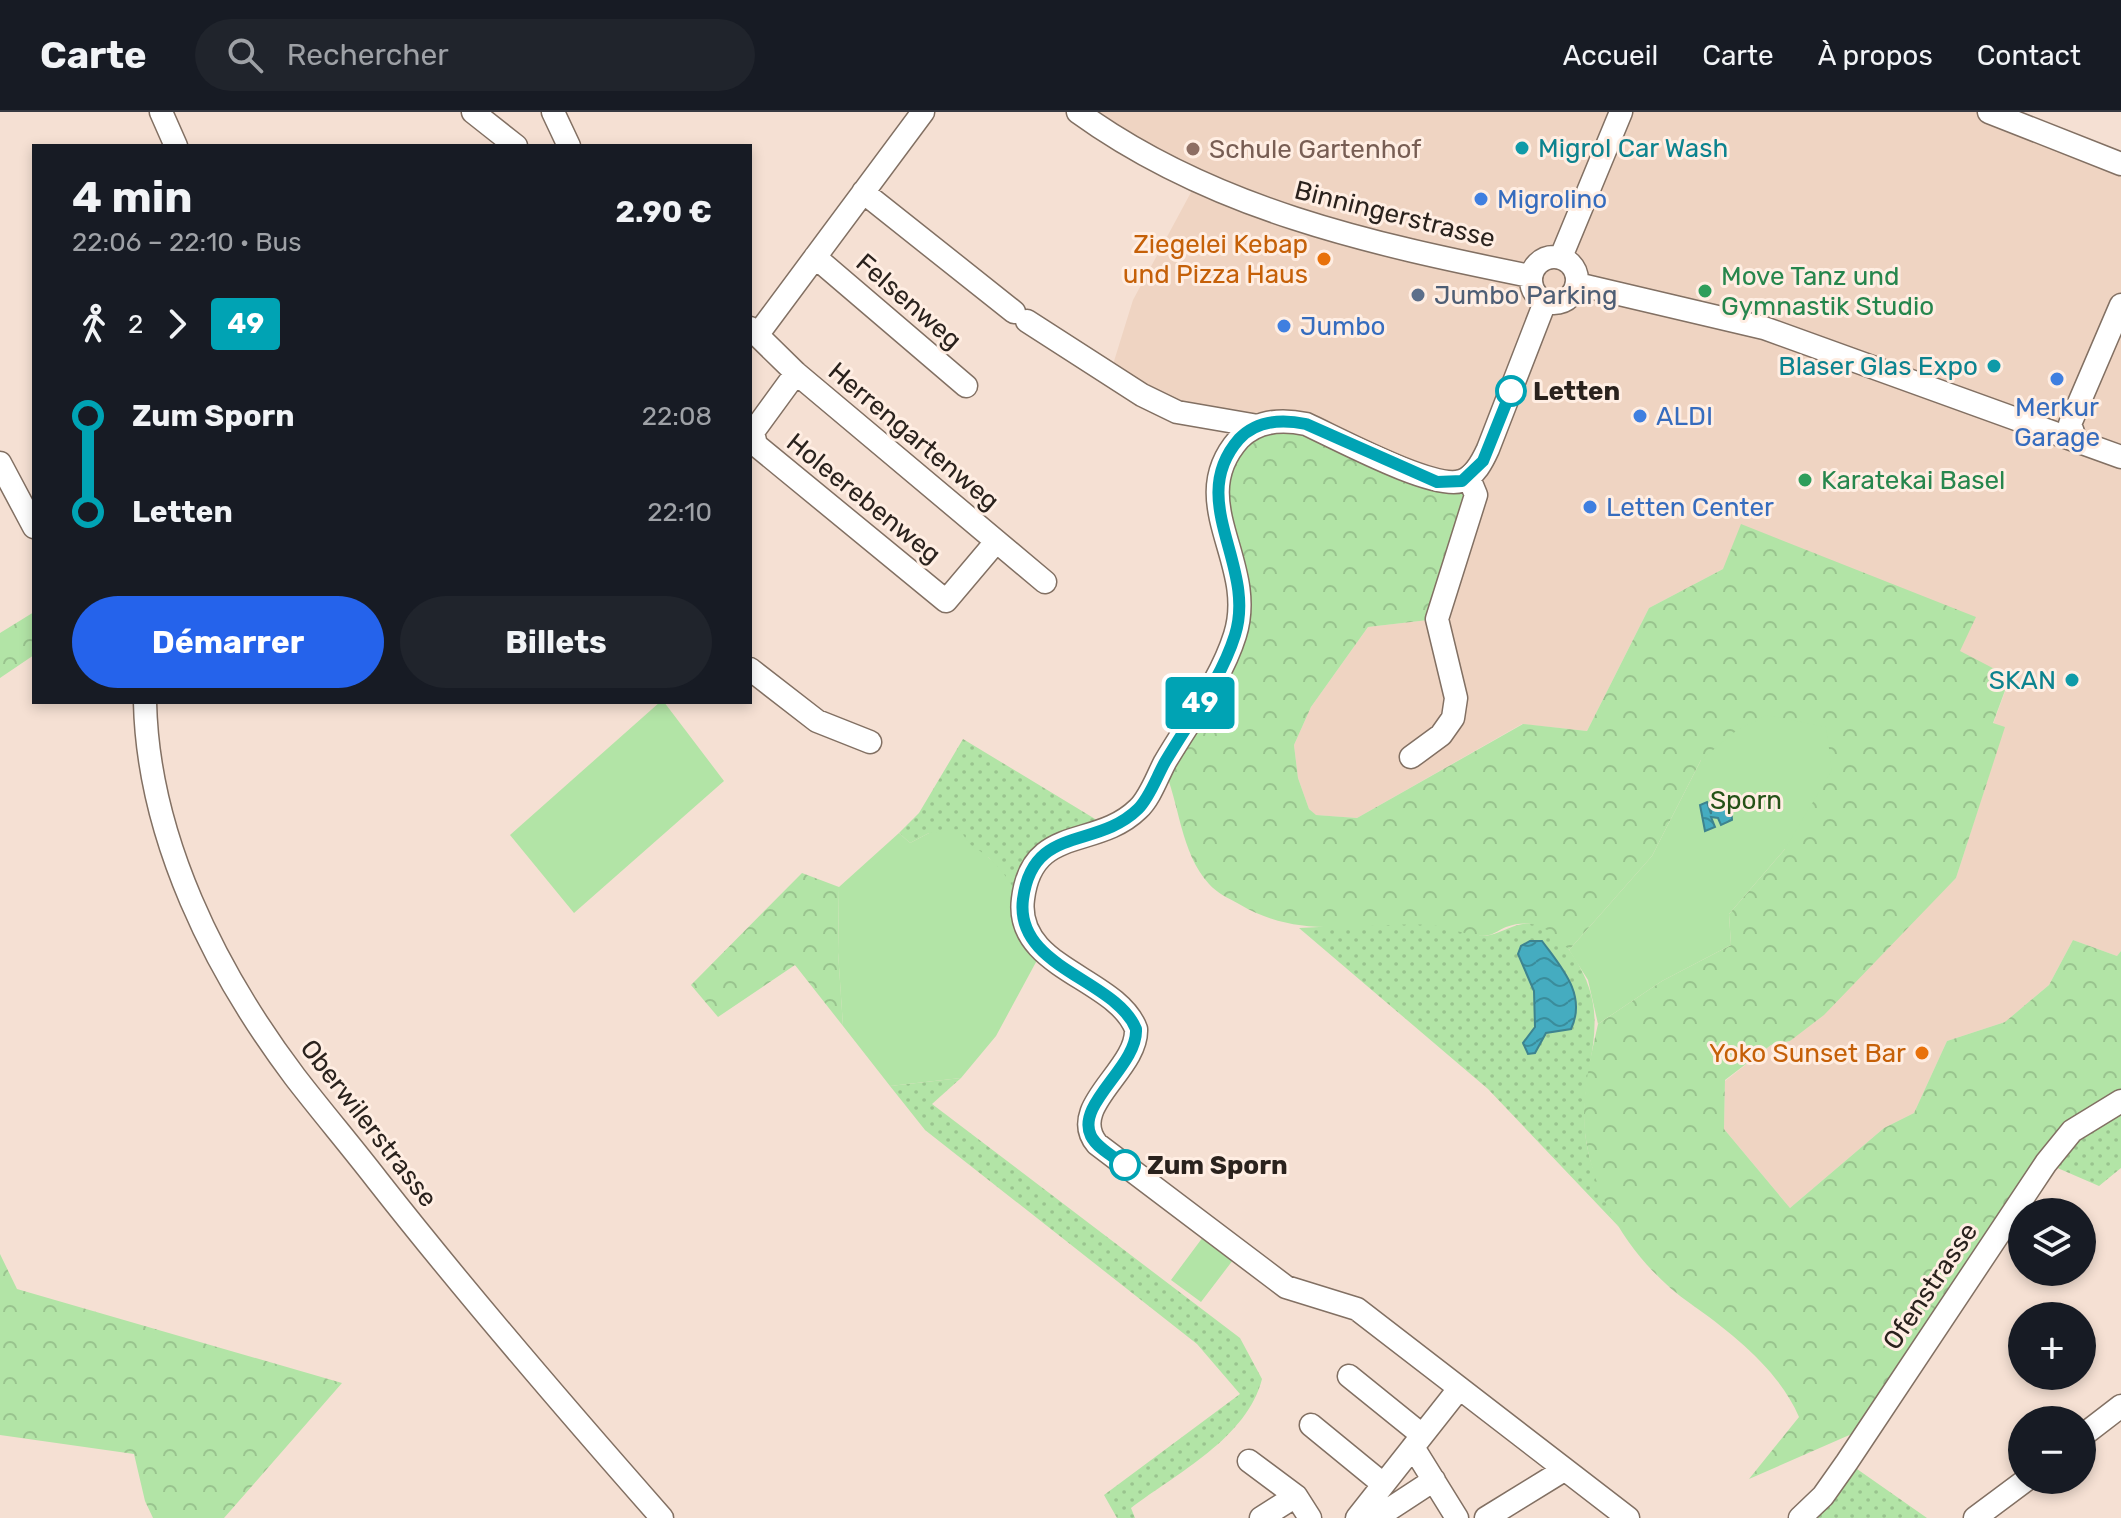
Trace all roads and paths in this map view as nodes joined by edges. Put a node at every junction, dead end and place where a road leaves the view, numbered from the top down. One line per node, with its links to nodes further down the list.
1 (553, 112): 8 (street)
2 (923, 112): 10 (street, Felsenweg)
3 (1078, 112): 13 (street, Binningerstrasse)
4 (1621, 112): 12 (street)
5 (1989, 112): 9 (street)
6 (478, 116): 7 (street)
7 (513, 144)
8 (568, 144)
9 (2121, 164)
10 (863, 192): 11 (street, Felsenweg); 20 (street, Felsenweg)
11 (815, 257): 17 (street, Felsenweg); 19 (street, Felsenweg)
12 (1561, 257): 13 (street); 14 (street)
13 (1530, 276): 15 (street)
14 (1577, 284): 15 (street); 21 (street)
15 (1545, 302): 24 (street)
16 (2121, 305): 21 (street)
17 (754, 331): 18 (street, Herrengartenweg)
18 (796, 373): 26 (street, Herrengartenweg); 26 (street, Holeerebenweg)
19 (966, 386)
20 (1258, 426): 24 (street, Felsenweg); 34 (street)
21 (2076, 441): 22 (street)
22 (2121, 457)
23 (0, 463): 25 (street)
24 (1469, 478): 31 (street)
25 (32, 523)
26 (995, 543): 27 (street, Herrengartenweg)
27 (1045, 582)
28 (752, 671): 30 (street)
29 (145, 704): 46 (street, Oberwilerstrasse)
30 (870, 742)
31 (1411, 757)
32 (2121, 1101): 53 (street, Ofenstrasse)
33 (1349, 1376): 38 (street)
34 (1458, 1390): 38 (street); 40 (street)
35 (2121, 1406): 37 (street)
36 (1311, 1425): 42 (street)
37 (2096, 1425)
38 (1417, 1441): 41 (street); 42 (street)
39 (1249, 1461): 44 (street)
40 (1564, 1470): 45 (street); 52 (street)
41 (1434, 1480): 50 (street); 51 (street)
42 (1383, 1484): 49 (street)
43 (2008, 1493): 54 (street)
44 (1296, 1496): 47 (street); 48 (street)
45 (1614, 1515)
46 (662, 1518)
47 (1261, 1518)
48 (1310, 1518)
49 (1357, 1518)
50 (1376, 1518)
51 (1457, 1518)
52 (1486, 1518)
53 (1800, 1518)
54 (1975, 1518)

